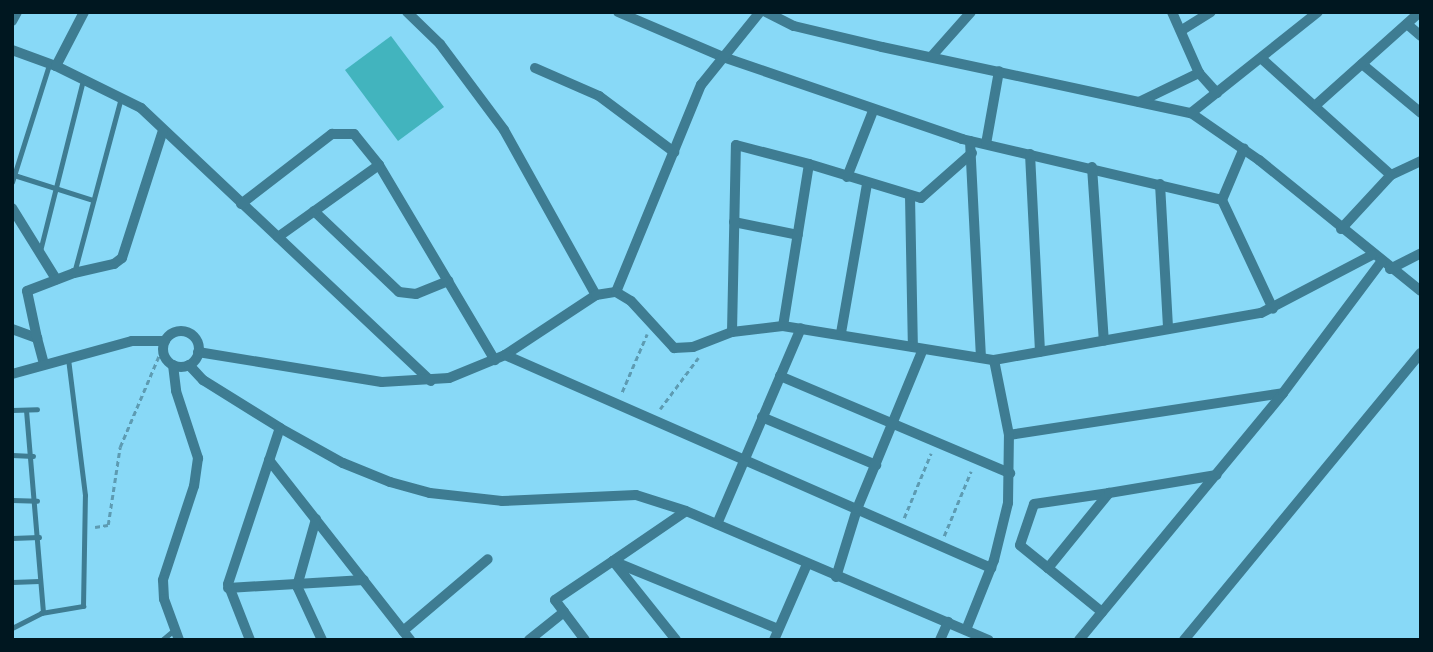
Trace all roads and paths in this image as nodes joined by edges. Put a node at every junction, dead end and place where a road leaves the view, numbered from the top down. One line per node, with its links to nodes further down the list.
1 (17, 12): 12 (street)
2 (84, 12): 20 (street)
3 (407, 12): 69 (street)
4 (618, 12): 17 (street)
5 (760, 12): 17 (street)
6 (766, 12): 18 (street)
7 (971, 12): 18 (street)
8 (1172, 12): 14 (street)
9 (1211, 12): 14 (street)
10 (1318, 12): 19 (street)
11 (1420, 12): 13 (street)
12 (12, 21)
13 (1407, 24): 15 (street); 21 (street)
14 (1182, 30): 24 (street)
15 (1421, 36)
16 (12, 50): 20 (street)
17 (723, 57): 30 (street); 37 (street)
18 (931, 57): 23 (street)
19 (1262, 59): 26 (street); 29 (street)
20 (52, 64): 25 (street); 44 (lane)
21 (1362, 64): 29 (street); 32 (street)
22 (535, 68): 37 (street)
23 (999, 71): 28 (street); 35 (street)
24 (1199, 73): 26 (street); 28 (street)
25 (84, 79): 27 (street); 50 (lane)
26 (1217, 93): 31 (street)
27 (121, 97): 33 (street); 52 (lane)
28 (1139, 103): 31 (street)
29 (1317, 104): 45 (street)
30 (873, 111): 34 (street); 46 (street)
31 (1191, 113): 36 (street)
32 (1421, 113)
33 (163, 130): 54 (street); 64 (street)
34 (970, 141): 35 (street); 38 (street)
35 (986, 144): 39 (street)
36 (1244, 148): 53 (street); 58 (street)
37 (674, 152): 68 (street)
38 (972, 153): 51 (street); 88 (street)
39 (1031, 154): 43 (street); 84 (street)
40 (1421, 161): 45 (street)
41 (809, 164): 46 (street); 57 (street); 59 (street)
42 (379, 165): 54 (street); 56 (street); 66 (street)
43 (1092, 167): 49 (street); 80 (street)
44 (14, 175): 47 (lane); 50 (lane)
45 (1391, 175): 58 (street)
46 (847, 177): 48 (street)
47 (12, 182)
48 (867, 184): 51 (street); 77 (street)
49 (1160, 184): 53 (street); 75 (street)
50 (55, 188): 52 (lane); 62 (lane)
51 (909, 196): 82 (street)
52 (93, 200): 64 (lane)
53 (1223, 200): 70 (street)
54 (241, 204): 60 (street)
55 (12, 208): 62 (street)
56 (314, 211): 60 (street); 66 (street)
57 (734, 222): 59 (street); 76 (street)
58 (1341, 229): 63 (street)
59 (798, 235): 72 (street)
60 (278, 237): 95 (street)
61 (1421, 253): 63 (street)
62 (39, 254): 65 (street)
63 (1381, 262): 67 (street); 70 (street); 96 (street)
64 (74, 273): 65 (street)
65 (55, 279): 78 (street)
66 (448, 281): 87 (street)
67 (1421, 291)
68 (616, 292): 69 (street); 71 (street)
69 (596, 295): 87 (street)
70 (1273, 309): 75 (street)
71 (651, 324): 79 (street); 97 (path)
72 (783, 326): 73 (street); 76 (street)
73 (801, 328): 77 (street); 94 (street)
74 (12, 329): 78 (street)
75 (1168, 329): 80 (street)
76 (732, 332): 79 (street)
77 (841, 333): 82 (street)
78 (37, 338): 90 (street)
79 (714, 339): 102 (path)
80 (1104, 341): 84 (street)
81 (164, 344): 83 (street); 86 (street); 91 (street); 122 (path)
82 (918, 348): 88 (street); 103 (street)
83 (198, 352): 92 (street); 95 (street)
84 (1040, 352): 89 (street)
85 (1421, 352): 156 (street)
86 (68, 358): 90 (street); 122 (lane)
87 (500, 358): 95 (street); 97 (street)
88 (981, 358): 89 (street)
89 (994, 360): 105 (street)
90 (44, 364): 93 (street)
91 (173, 365): 92 (street); 144 (street)
92 (189, 365): 104 (street)
93 (12, 374)
94 (780, 376): 101 (street); 103 (street)
95 (431, 381)
96 (1283, 393): 105 (street); 114 (street)
97 (616, 405): 102 (street)
98 (12, 410): 99 (lane)
99 (26, 410): 100 (lane); 108 (lane)
100 (37, 410)
101 (762, 417): 111 (street); 112 (street)
102 (653, 421): 111 (street)
103 (892, 424): 106 (street); 112 (street)
104 (280, 429): 110 (street); 119 (street)
105 (1009, 435): 113 (street)
106 (935, 442): 109 (street); 123 (path)
107 (12, 455): 108 (lane)
108 (33, 456): 117 (lane)
109 (976, 459): 113 (street); 126 (path)
110 (269, 460): 120 (street); 137 (street)
111 (744, 461): 118 (street); 121 (street)
112 (876, 465): 118 (street)
113 (1010, 473): 130 (street)
114 (1217, 475): 115 (street); 140 (street)
115 (1109, 493): 131 (street); 131 (street)
116 (12, 500): 117 (lane)
117 (37, 501): 124 (lane)
118 (857, 509): 123 (street); 132 (street)
119 (686, 511): 121 (street); 128 (street)
120 (316, 520): 133 (street); 136 (street)
121 (717, 524): 129 (street)
122 (85, 528): 138 (lane)
123 (900, 528): 126 (street)
124 (39, 537): 125 (lane); 134 (lane)
125 (12, 538)
126 (940, 545): 130 (street)
127 (488, 559): 145 (street)
128 (613, 561): 139 (street); 146 (street); 152 (street)
129 (807, 565): 132 (street); 146 (street)
130 (992, 568): 143 (street)
131 (1048, 568): 140 (street)
132 (836, 577): 141 (street)
133 (364, 580): 136 (street); 145 (street)
134 (39, 581): 135 (lane); 138 (lane)
135 (12, 582)
136 (297, 586): 137 (street); 149 (street)
137 (228, 588): 148 (street)
138 (43, 612): 142 (lane)
139 (564, 612): 150 (street); 151 (street)
140 (1102, 612): 155 (street)
141 (948, 622): 143 (street); 153 (street)
142 (12, 628)
143 (967, 630): 154 (street)
144 (177, 635): 147 (lane)
145 (407, 635)
146 (776, 635)
147 (162, 640)
148 (250, 640)
149 (322, 640)
150 (529, 640)
151 (585, 640)
152 (676, 640)
153 (940, 640)
154 (989, 640)
155 (1079, 640)
156 (1184, 640)

